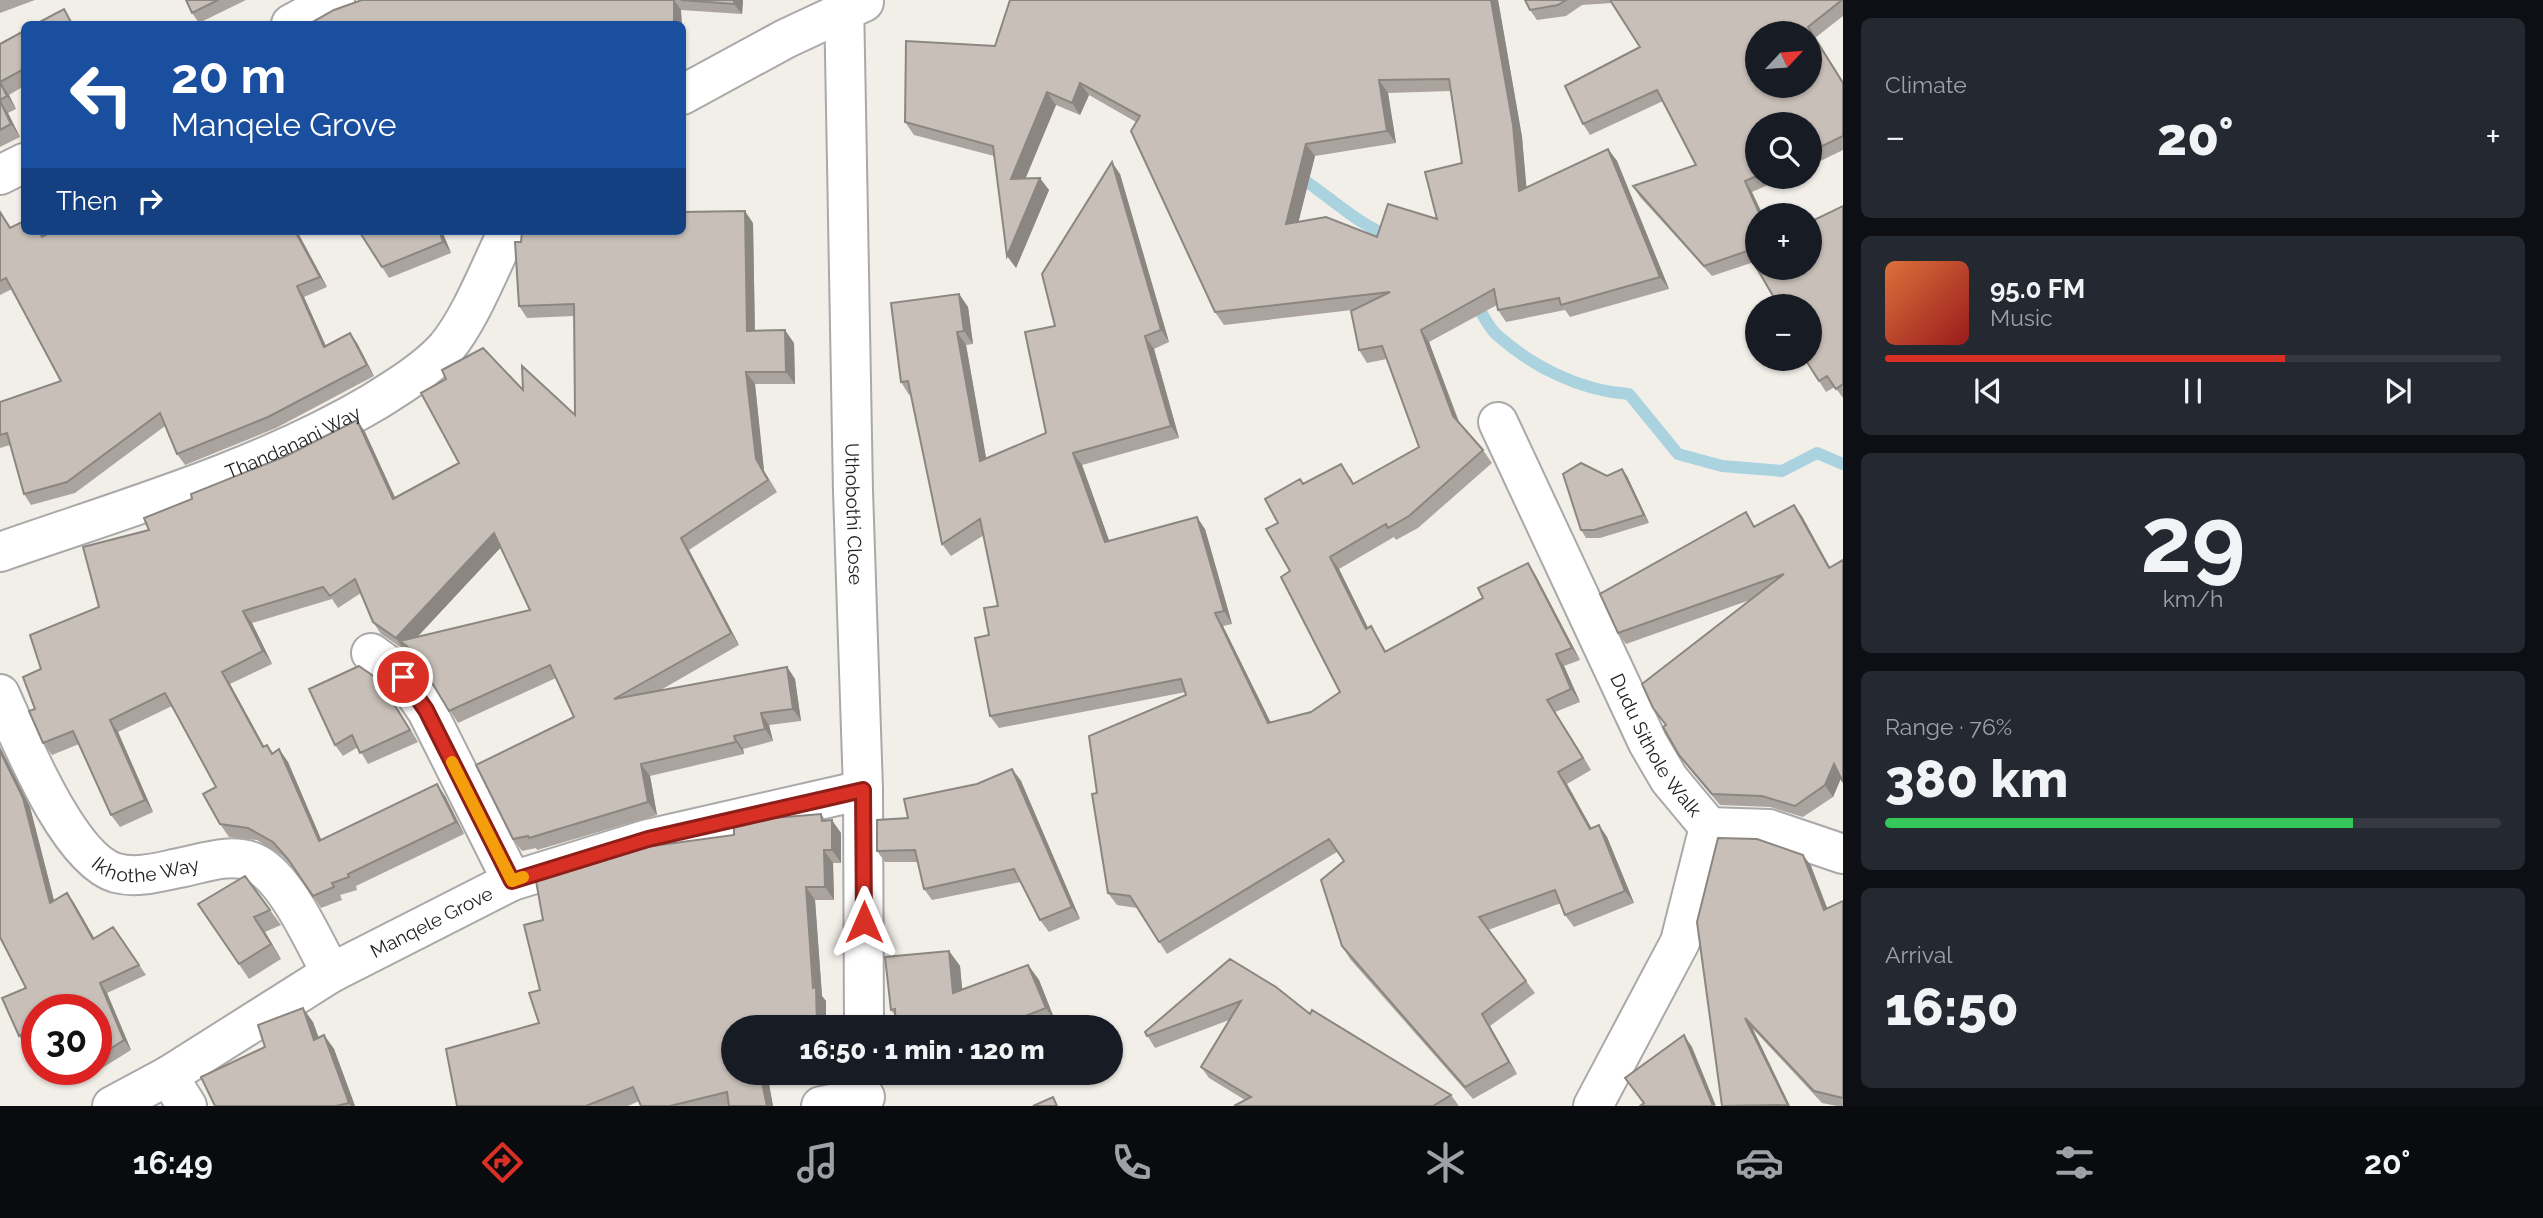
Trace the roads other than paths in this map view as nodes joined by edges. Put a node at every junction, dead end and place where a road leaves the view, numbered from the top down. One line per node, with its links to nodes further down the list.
1 (335, 0): 3 (street)
2 (852, 4): 4 (street); 12 (street, Uthobothi Close)
3 (296, 21)
4 (686, 93)
5 (21, 164): 6 (street)
6 (0, 175)
7 (506, 235): 9 (street, Thandanani Way)
8 (1498, 422): 13 (street, Dudu Sithole Walk)
9 (0, 551)
10 (371, 653): 15 (street)
11 (0, 694): 16 (street, Ikhothe Way)
12 (863, 790): 15 (street, Manqele Grove); 17 (street, Uthobothi Close)
13 (1709, 827): 14 (street); 22 (street, Dudu Sithole Walk)
14 (1843, 854)
15 (512, 881): 16 (street, Manqele Grove)
16 (331, 973): 18 (street, Manqele Grove)
17 (864, 1015)
18 (177, 1091): 20 (street, Manqele Grove)
19 (865, 1092): 21 (street)
20 (112, 1106)
21 (821, 1106)
22 (1594, 1106)

